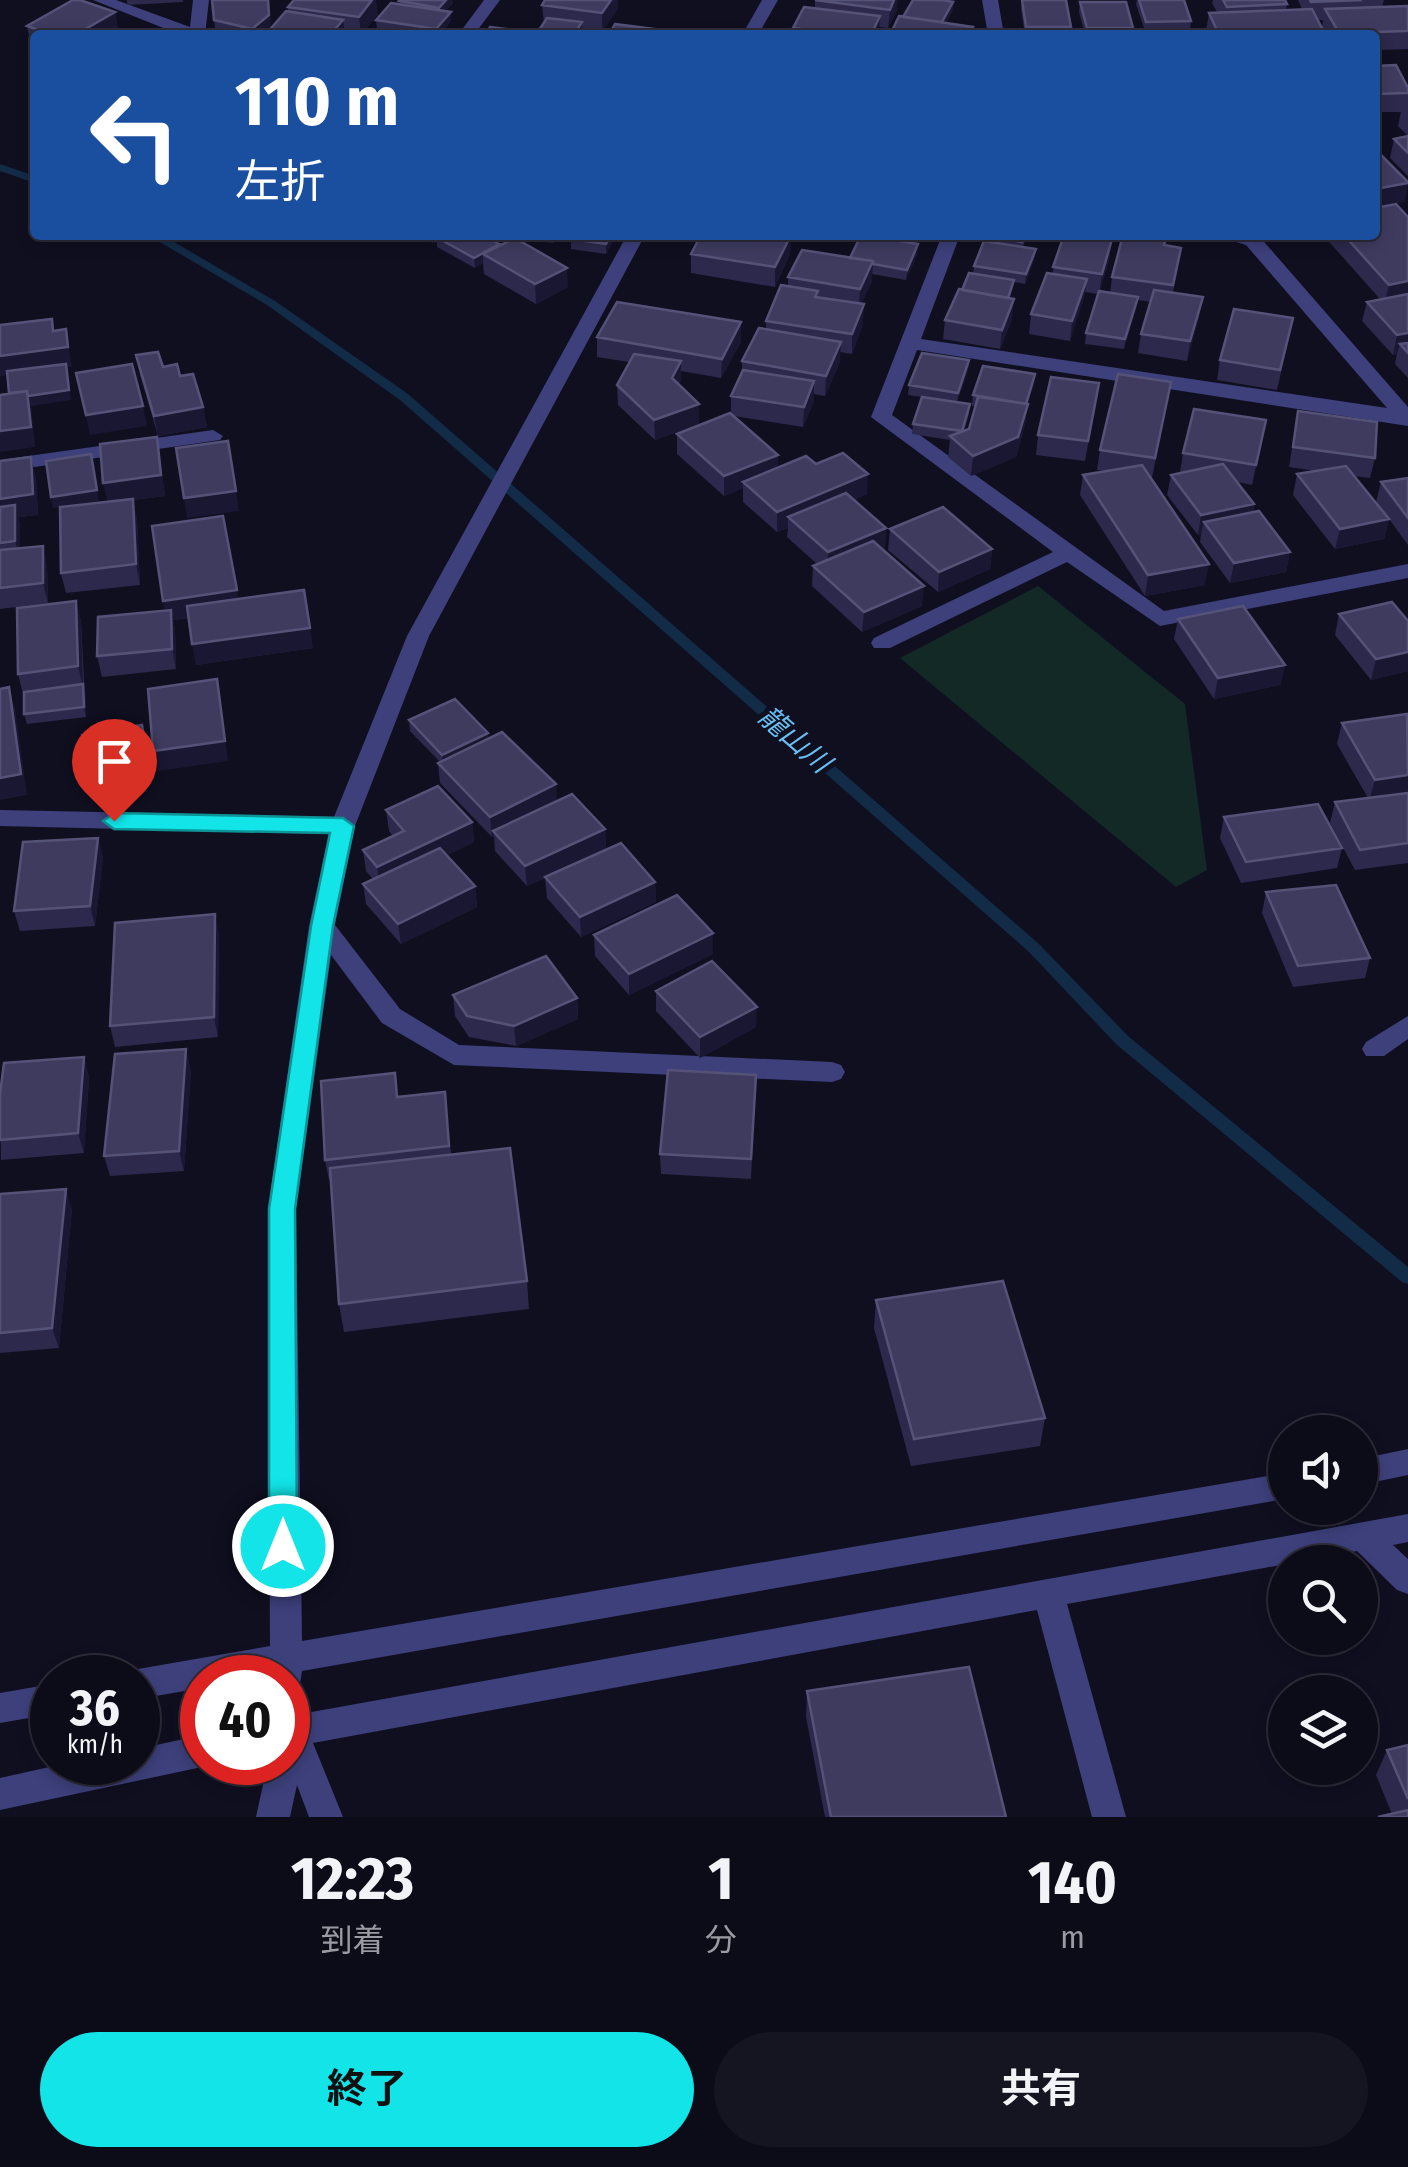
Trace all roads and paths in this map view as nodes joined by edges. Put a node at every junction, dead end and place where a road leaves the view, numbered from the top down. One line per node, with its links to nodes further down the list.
1 (101, 0): 6 (street)
2 (201, 0): 7 (street)
3 (492, 0): 8 (street)
4 (770, 0): 9 (street)
5 (990, 0): 10 (street)
6 (182, 30)
7 (197, 30)
8 (470, 30)
9 (753, 30)
10 (995, 30)
11 (633, 240): 22 (street)
12 (949, 240): 14 (street)
13 (1252, 240): 15 (street)
14 (908, 343): 15 (street); 18 (street)
15 (1407, 418)
16 (212, 436): 17 (street)
17 (0, 466)
18 (1065, 554): 19 (street); 20 (street)
19 (1408, 571)
20 (882, 644)
21 (0, 818): 22 (street)
22 (343, 826): 23 (street)
23 (322, 926): 26 (street); 34 (street)
24 (1408, 1026): 25 (street)
25 (1375, 1048)
26 (832, 1072)
27 (1408, 1462): 28 (street)
28 (1378, 1468)
29 (1268, 1489): 35 (street)
30 (1408, 1528): 31 (street)
31 (1363, 1537): 32 (street); 33 (street)
32 (1408, 1580)
33 (1049, 1596): 38 (street); 45 (street)
34 (285, 1655)
35 (310, 1663)
36 (30, 1703): 37 (street)
37 (0, 1708)
38 (310, 1740)
39 (180, 1756): 42 (street)
40 (280, 1785): 43 (street)
41 (309, 1785): 44 (street)
42 (0, 1794)
43 (273, 1817)
44 (326, 1817)
45 (1109, 1817)

